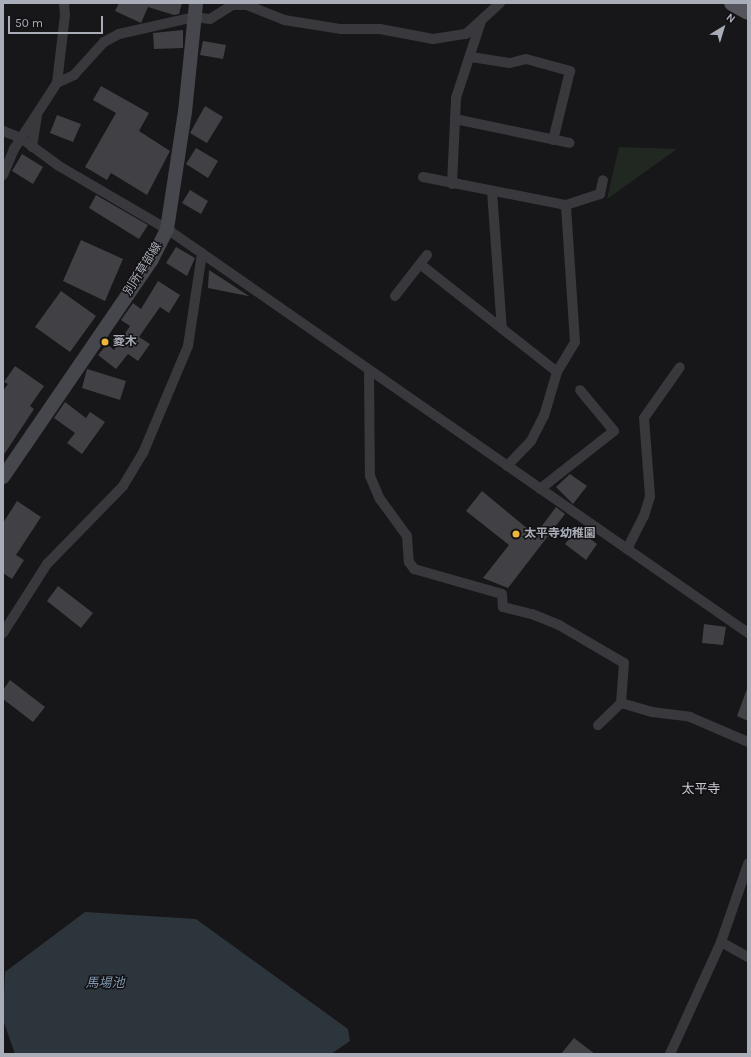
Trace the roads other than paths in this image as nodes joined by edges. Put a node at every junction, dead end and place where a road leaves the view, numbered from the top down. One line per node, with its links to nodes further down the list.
1 (64, 3): 9 (street)
2 (196, 3): 6 (main road, 別所草部線)
3 (500, 3): 7 (street)
4 (732, 3): 5 (main road)
5 (748, 12)
6 (195, 17): 7 (street); 9 (street); 23 (main road, 別所草部線)
7 (481, 21): 8 (street)
8 (471, 57): 11 (street); 14 (street)
9 (57, 83): 10 (street)
10 (37, 116): 13 (street); 16 (street)
11 (455, 119): 14 (street); 20 (street)
12 (3, 131): 13 (street)
13 (21, 138): 16 (street); 17 (street)
14 (553, 140): 15 (street)
15 (570, 144)
16 (32, 146): 23 (street)
17 (3, 175)
18 (424, 177): 20 (street)
19 (603, 180): 22 (street)
20 (452, 184): 21 (street)
21 (492, 191): 22 (street); 28 (street)
22 (566, 205): 31 (street)
23 (167, 229): 24 (street); 34 (main road, 別所草部線)
24 (202, 253): 30 (street); 37 (street)
25 (427, 255): 26 (street)
26 (420, 264): 27 (street); 28 (street)
27 (395, 296)
28 (502, 329): 31 (street)
29 (680, 367): 36 (street)
30 (368, 370): 33 (street); 39 (street)
31 (557, 372): 33 (street)
32 (580, 390): 35 (street)
33 (507, 466): 35 (street)
34 (3, 477)
35 (540, 489): 36 (street)
36 (627, 549): 38 (street)
37 (3, 633)
38 (748, 633)
39 (621, 703): 40 (street); 41 (street)
40 (598, 725)
41 (748, 742)
42 (748, 864): 43 (street)
43 (721, 942): 44 (street); 45 (street)
44 (748, 958)
45 (670, 1054)

